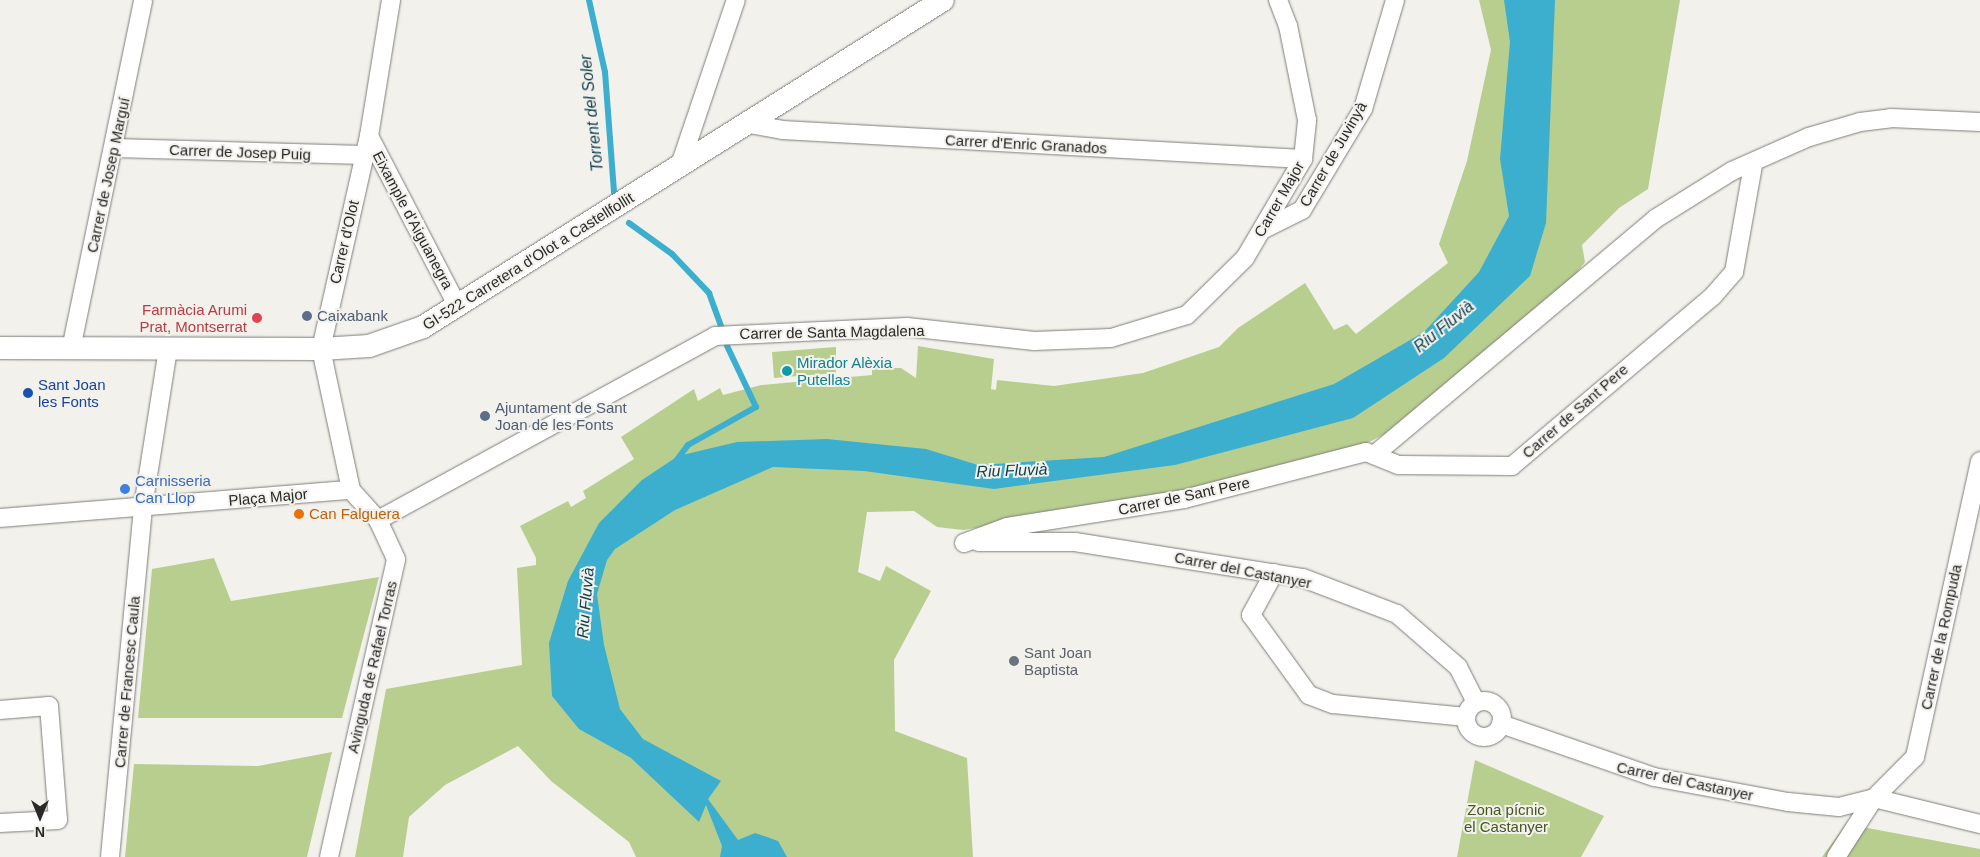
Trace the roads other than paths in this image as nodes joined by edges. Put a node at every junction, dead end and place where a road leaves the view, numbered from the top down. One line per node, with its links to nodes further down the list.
1 (142, 0): 10 (street, Carrer de Josep Marguí)
2 (391, 0): 9 (street, Carrer d'Olot)
3 (736, 0): 13 (street)
4 (944, 0): 8 (street, GI-522 Carretera d'Olot a Castellfollit)
5 (1278, 0): 12 (street, Carrer Major)
6 (1395, 0): 15 (street, Carrer de Juvinyà)
7 (1980, 122): 14 (street)
8 (750, 124): 12 (street, Carrer d'Enric Granados); 13 (street, GI-522 Carretera d'Olot a Castellfollit)
9 (369, 136): 11 (street, Carrer d'Olot); 16 (street, Eixample d'Aiguanegra)
10 (115, 148): 11 (street, Carrer de Josep Puig); 19 (street, Carrer de Josep Marguí)
11 (364, 155): 21 (street, Carrer d'Olot)
12 (1304, 160): 15 (street, Carrer Major)
13 (680, 165): 16 (street, GI-522 Carretera d'Olot a Castellfollit)
14 (1753, 165): 22 (street); 22 (street, Carrer de Sant Pere)
15 (1262, 230): 17 (street, Carrer Major)
16 (457, 305): 21 (street, GI-522 Carretera d'Olot a Castellfollit)
17 (1186, 315): 27 (street, Carrer de Santa Magdalena)
18 (0, 348): 19 (street, GI-522 Carretera d'Olot a Castellfollit)
19 (71, 349): 20 (street, GI-522 Carretera d'Olot a Castellfollit)
20 (168, 349): 21 (street, GI-522 Carretera d'Olot a Castellfollit); 25 (street)
21 (321, 349): 24 (street)
22 (1374, 455): 28 (street, Carrer de Sant Pere)
23 (1980, 461): 33 (street, Carrer de la Rompuda)
24 (350, 490): 25 (street, Plaça Major); 27 (street, Avinguda de Rafael Torras)
25 (143, 507): 26 (street, Plaça Major); 36 (street, Carrer de Francesc Caula)
26 (0, 518)
27 (378, 520): 37 (street, Avinguda de Rafael Torras)
28 (964, 543): 29 (street, Carrer del Castanyer)
29 (1274, 573): 31 (street, Carrer del Castanyer); 31 (street)
30 (0, 710): 34 (street)
31 (1471, 710): 32 (street); 32 (street)
32 (1501, 724): 33 (street, Carrer del Castanyer)
33 (1874, 798): 35 (street); 38 (street, Carrer de la Rompuda)
34 (0, 823)
35 (1980, 824)
36 (110, 857)
37 (329, 857)
38 (1836, 857)

